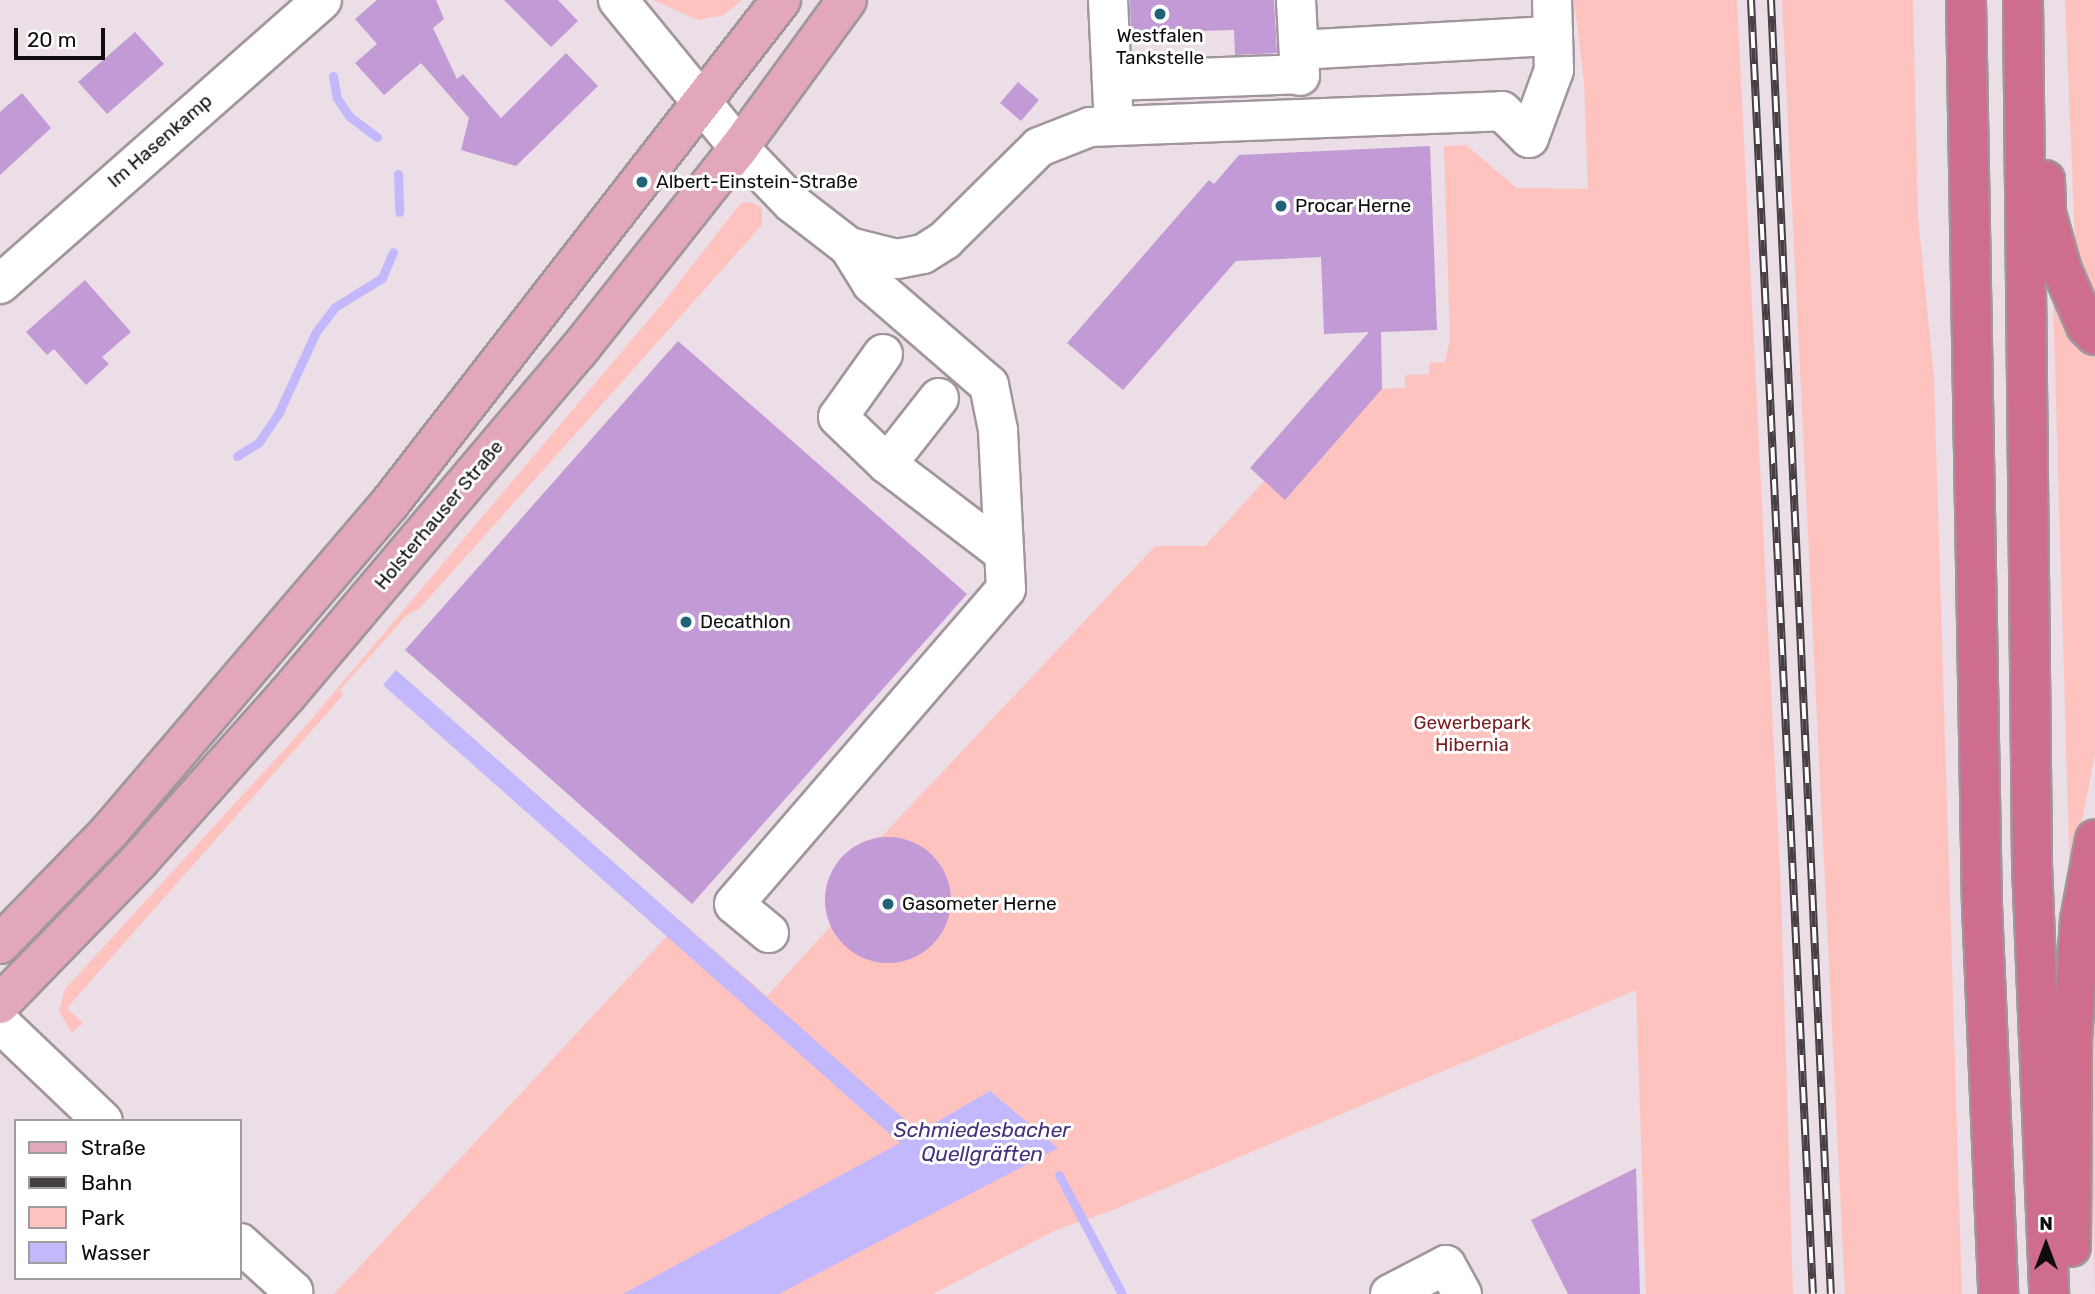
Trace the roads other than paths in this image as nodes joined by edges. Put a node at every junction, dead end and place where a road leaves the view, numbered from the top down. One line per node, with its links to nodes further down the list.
1 (322, 0): 18 (street, Im Hasenkamp)
2 (618, 0): 13 (street)
3 (780, 0): 13 (main road)
4 (846, 0): 16 (main road, Holsterhauser Straße)
5 (1108, 0): 12 (street)
6 (1296, 0): 11 (street)
7 (1966, 0): 34 (highway)
8 (2023, 0): 35 (highway)
9 (2041, 0): 19 (highway)
10 (1553, 18): 11 (street); 14 (street)
11 (1299, 62): 12 (street); 14 (street)
12 (1112, 81): 15 (street)
13 (702, 103): 16 (street); 26 (main road)
14 (1303, 117): 15 (street)
15 (1114, 124): 17 (street)
16 (739, 148): 17 (street); 27 (main road, Holsterhauser Straße)
17 (849, 247): 23 (street)
18 (0, 284)
19 (2095, 335)
20 (883, 354): 22 (street)
21 (939, 398): 22 (street)
22 (887, 464): 23 (street)
23 (1004, 553): 25 (street)
24 (2095, 839): 35 (highway)
25 (769, 933)
26 (0, 944)
27 (0, 1004)
28 (0, 1023): 29 (street)
29 (101, 1119)
30 (242, 1245): 31 (street)
31 (290, 1294)
32 (1390, 1294): 33 (street)
33 (1462, 1294)
34 (1998, 1294)
35 (2050, 1294)

